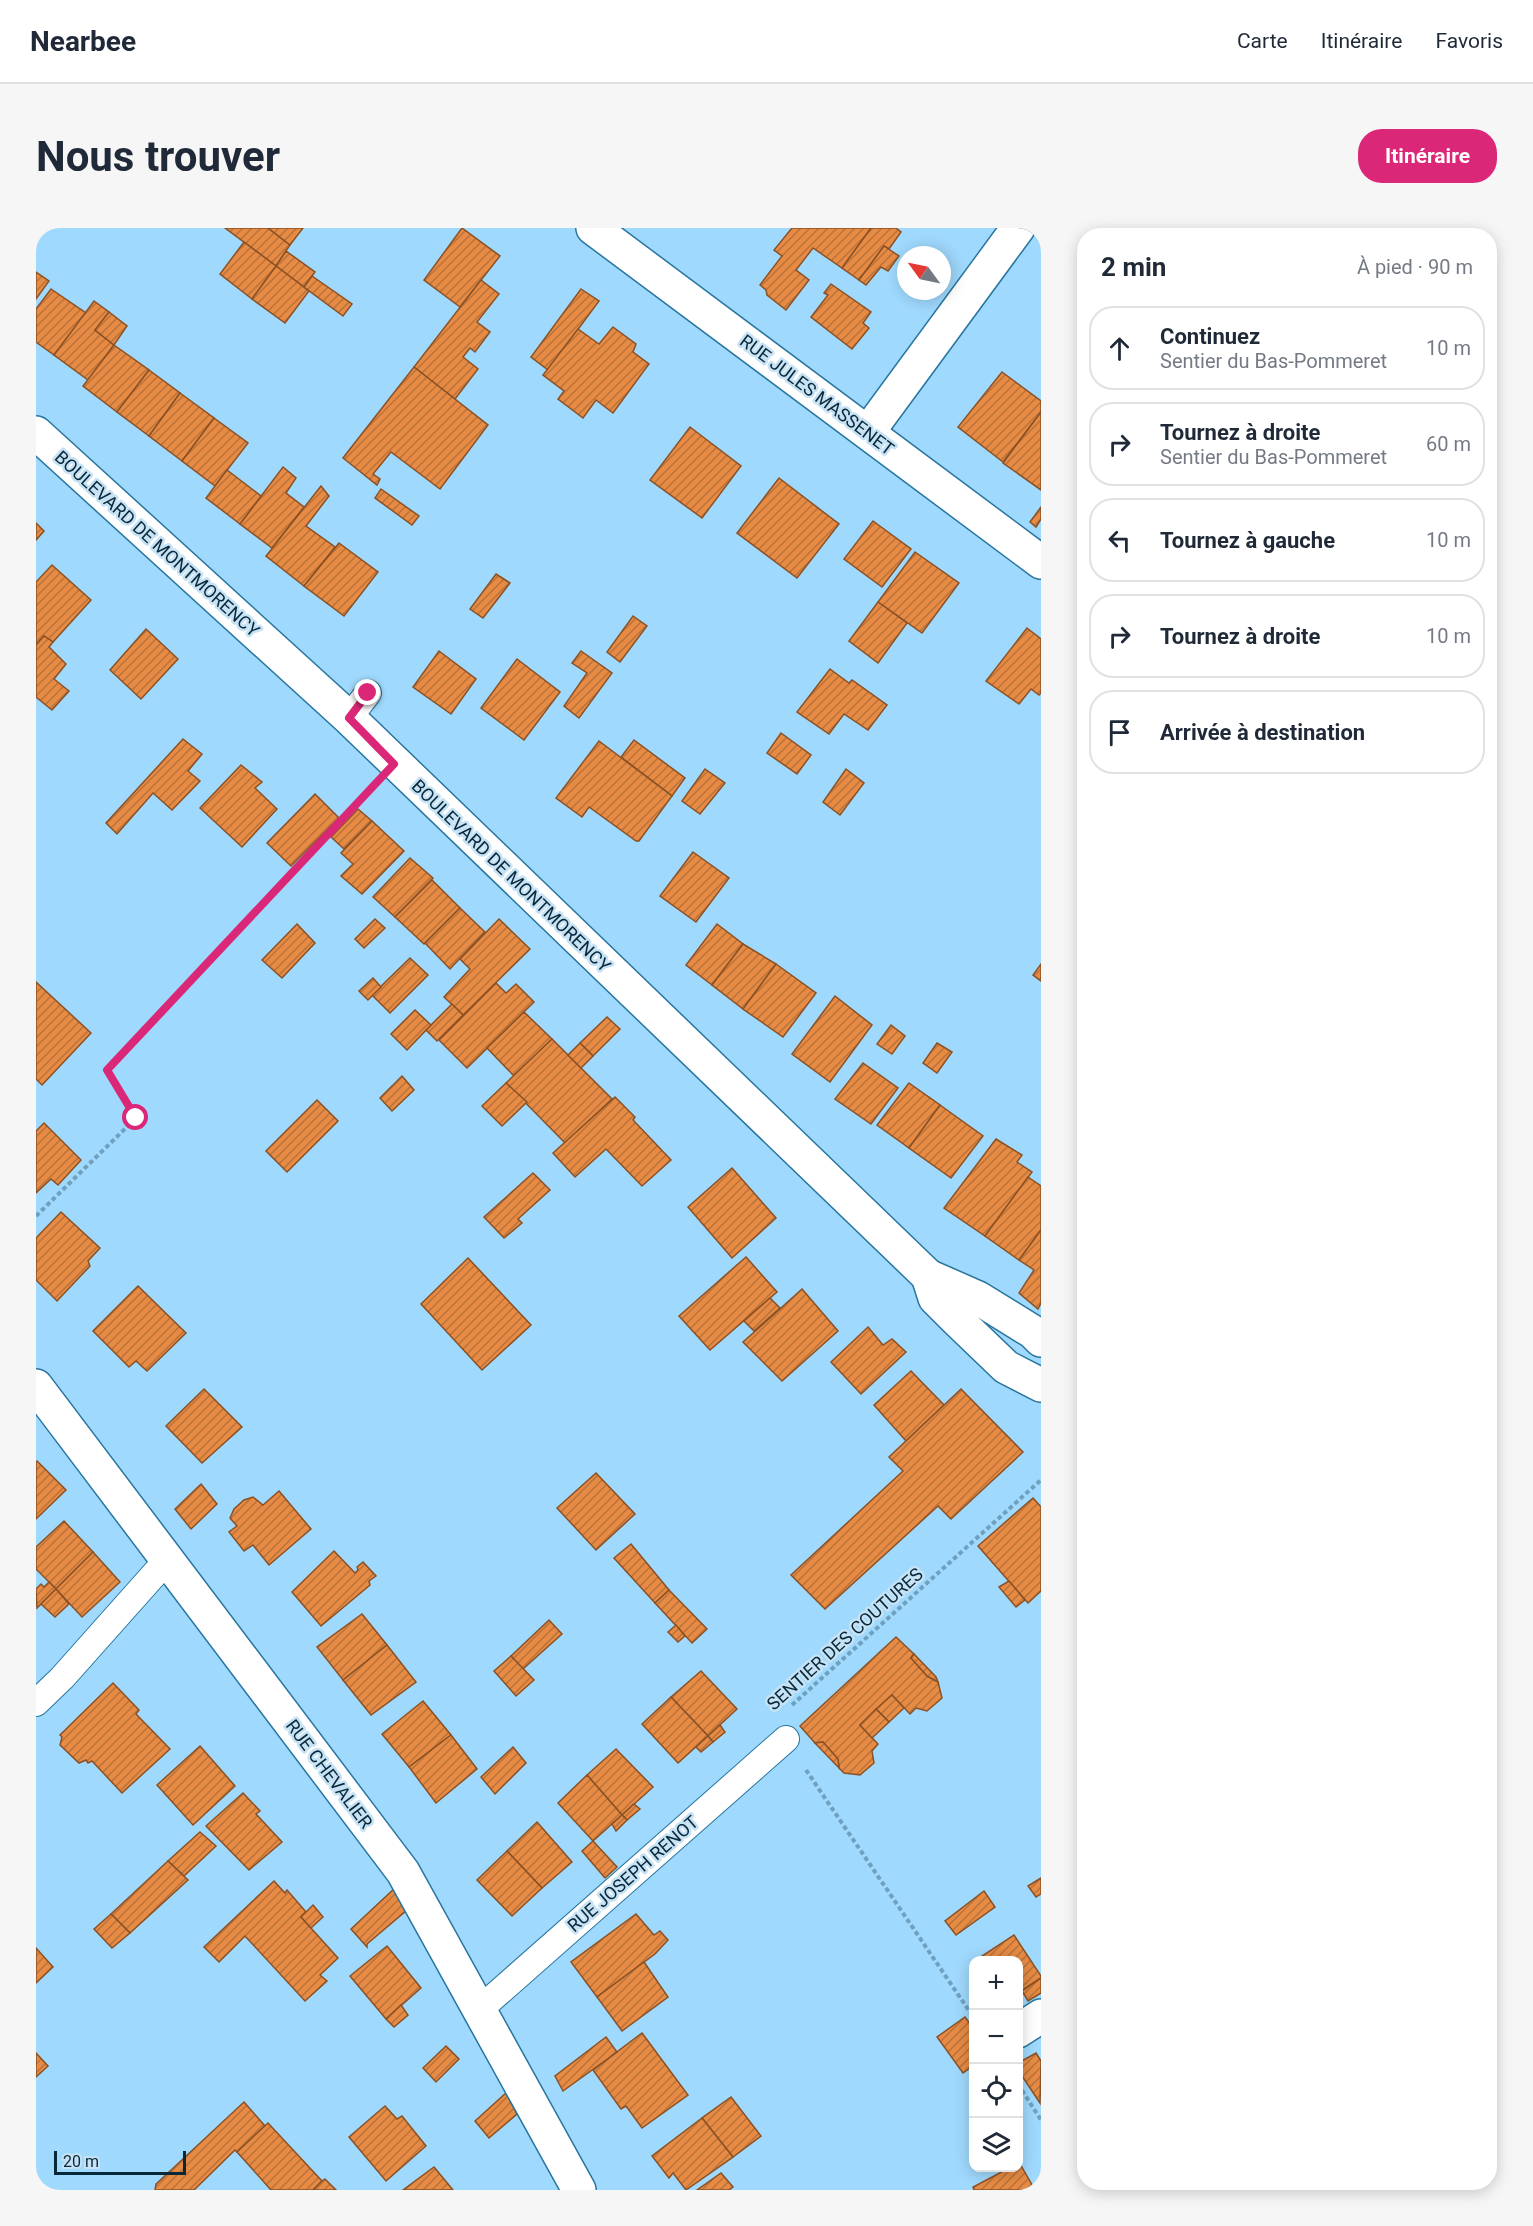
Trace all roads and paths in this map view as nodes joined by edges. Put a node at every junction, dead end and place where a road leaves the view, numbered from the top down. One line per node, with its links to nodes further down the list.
1 (593, 228): 3 (street, RUE JULES MASSENET)
2 (1018, 228): 3 (street)
3 (868, 432): 5 (street, RUE JULES MASSENET)
4 (36, 434): 6 (street, BOULEVARD DE MONTMORENCY)
5 (1041, 561)
6 (394, 764): 7 (path); 8 (street, BOULEVARD DE MONTMORENCY)
7 (36, 1216)
8 (928, 1276): 9 (street, BOULEVARD DE MONTMORENCY); 10 (street, BOULEVARD DE MONTMORENCY)
9 (1041, 1340)
10 (1041, 1385)
11 (36, 1386): 13 (street, RUE CHEVALIER)
12 (1041, 1480): 15 (path, SENTIER DES COUTURES)
13 (167, 1560): 14 (lane); 16 (street, RUE CHEVALIER)
14 (36, 1703)
15 (786, 1740): 16 (lane, RUE JOSEPH RENOT); 17 (path, SENTIER DES COUTURES)
16 (480, 2009): 22 (street, RUE CHEVALIER)
17 (969, 2011)
18 (1041, 2016): 19 (street)
19 (1023, 2028)
20 (1023, 2092): 21 (path)
21 (1041, 2120)
22 (579, 2190)

